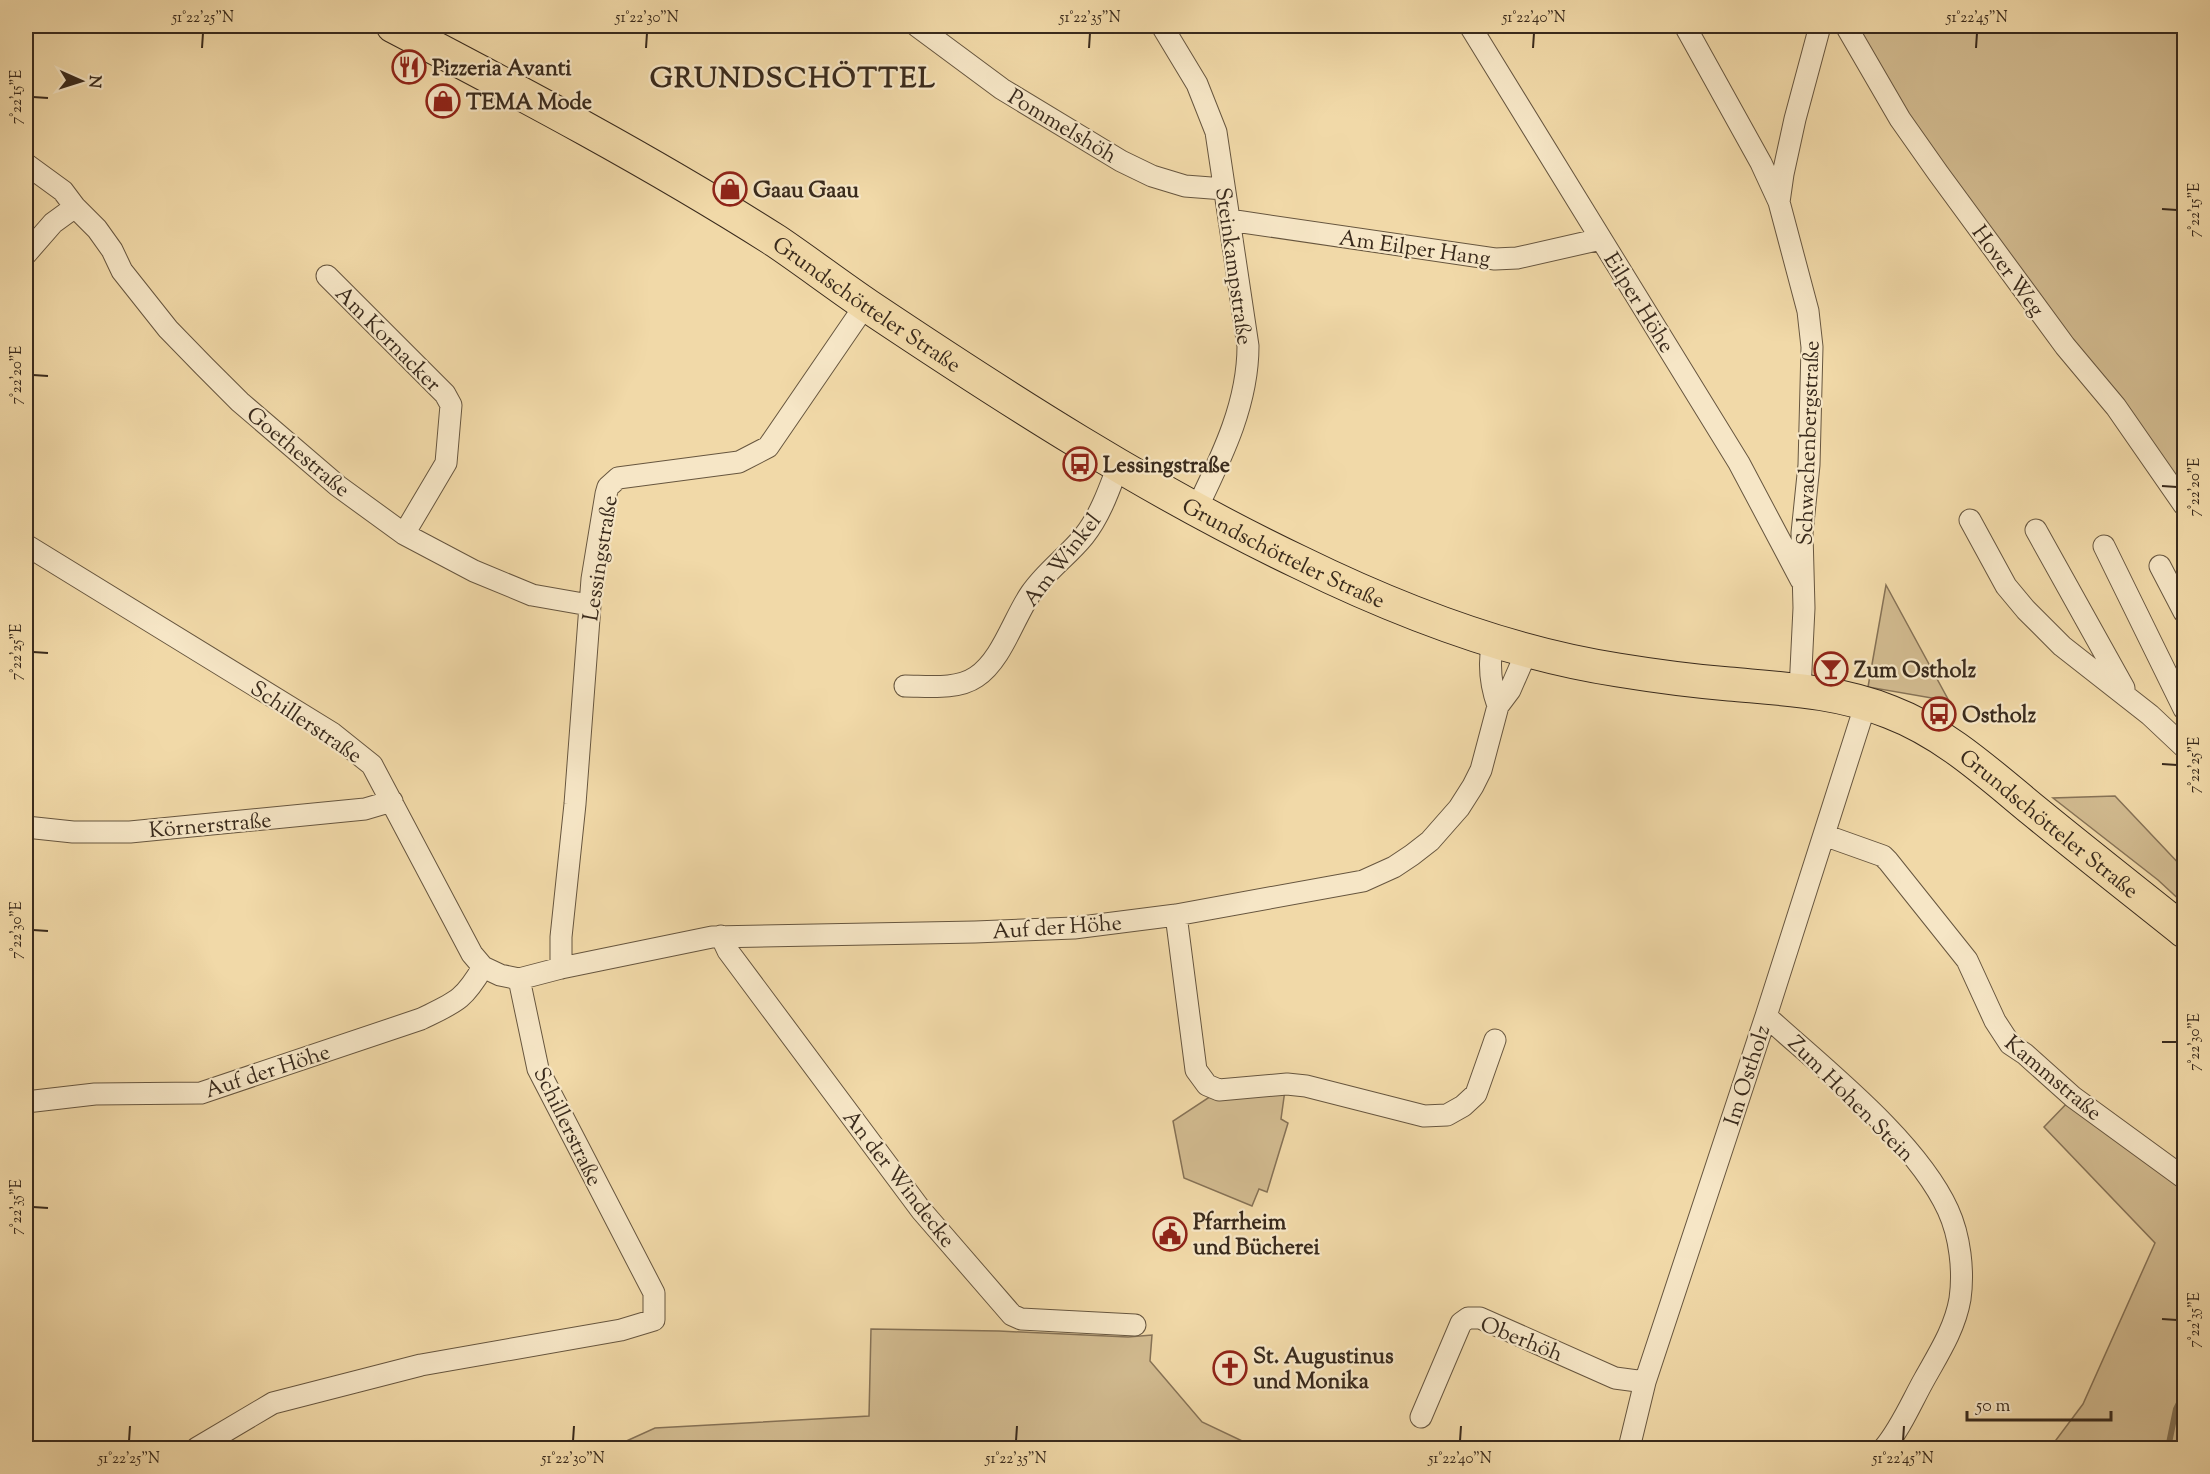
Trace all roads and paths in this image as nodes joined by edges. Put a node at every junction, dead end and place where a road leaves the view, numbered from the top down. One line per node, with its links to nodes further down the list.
1 (393, 26): 16 (main road, Grundschötteler Straße)
2 (917, 26): 9 (street, Pommelshöh)
3 (1162, 26): 9 (street, Steinkampstraße)
4 (1470, 26): 13 (street, Eilper Höhe)
5 (1685, 26): 10 (street)
6 (1820, 26): 10 (street, Schwachenbergstraße)
7 (1846, 26): 18 (street, Hover Weg)
8 (26, 164): 11 (street, Goethestraße)
9 (1224, 189): 12 (street, Steinkampstraße)
10 (1779, 202): 26 (street, Schwachenbergstraße)
11 (75, 207): 14 (street); 22 (street, Goethestraße)
12 (1229, 219): 13 (street, Am Eilper Hang); 19 (street, Steinkampstraße)
13 (1601, 239): 26 (street, Eilper Höhe)
14 (26, 254)
15 (327, 276): 22 (street, Am Kornacker)
16 (866, 304): 17 (main road, Grundschötteler Straße); 27 (street, Lessingstraße)
17 (1118, 466): 19 (main road, Grundschötteler Straße); 31 (street, Am Winkel)
18 (2184, 505)
19 (1196, 510): 29 (main road, Grundschötteler Straße)
20 (1970, 519): 33 (street)
21 (2036, 530): 33 (street)
22 (404, 534): 27 (street, Goethestraße)
23 (26, 545): 38 (street, Schillerstraße)
24 (2104, 546): 36 (street)
25 (2160, 566): 28 (street)
26 (1803, 583): 32 (street, Schwachenbergstraße)
27 (589, 605): 45 (street, Lessingstraße)
28 (2184, 612)
29 (1493, 640): 30 (main road, Grundschötteler Straße); 35 (street, Auf der Höhe)
30 (1527, 651): 32 (main road, Grundschötteler Straße); 35 (street, Auf der Höhe)
31 (905, 686)
32 (1800, 690): 34 (main road, Grundschötteler Straße)
33 (2130, 699): 37 (street)
34 (1866, 703): 40 (street, Im Ostholz); 42 (main road, Grundschötteler Straße)
35 (1498, 706): 41 (street, Auf der Höhe)
36 (2184, 709)
37 (2184, 747)
38 (393, 801): 39 (street, Körnerstraße); 44 (street, Schillerstraße)
39 (26, 827)
40 (1824, 835): 47 (street, Im Ostholz); 50 (street, Kammstraße)
41 (1176, 915): 43 (street, Auf der Höhe); 48 (street)
42 (2184, 931)
43 (721, 936): 45 (street, Auf der Höhe); 51 (street, An der Windecke)
44 (483, 967): 46 (street); 49 (street, Auf der Höhe)
45 (561, 968): 46 (street, Auf der Höhe)
46 (519, 979): 54 (street, Schillerstraße)
47 (1766, 1016): 52 (street, Im Ostholz); 56 (street, Zum Hohen Stein)
48 (1495, 1040)
49 (26, 1102)
50 (2184, 1178)
51 (1135, 1325)
52 (1645, 1382): 53 (street, Oberhöh); 55 (street, Im Ostholz)
53 (1421, 1417)
54 (197, 1449)
55 (1629, 1449)
56 (1884, 1449)

